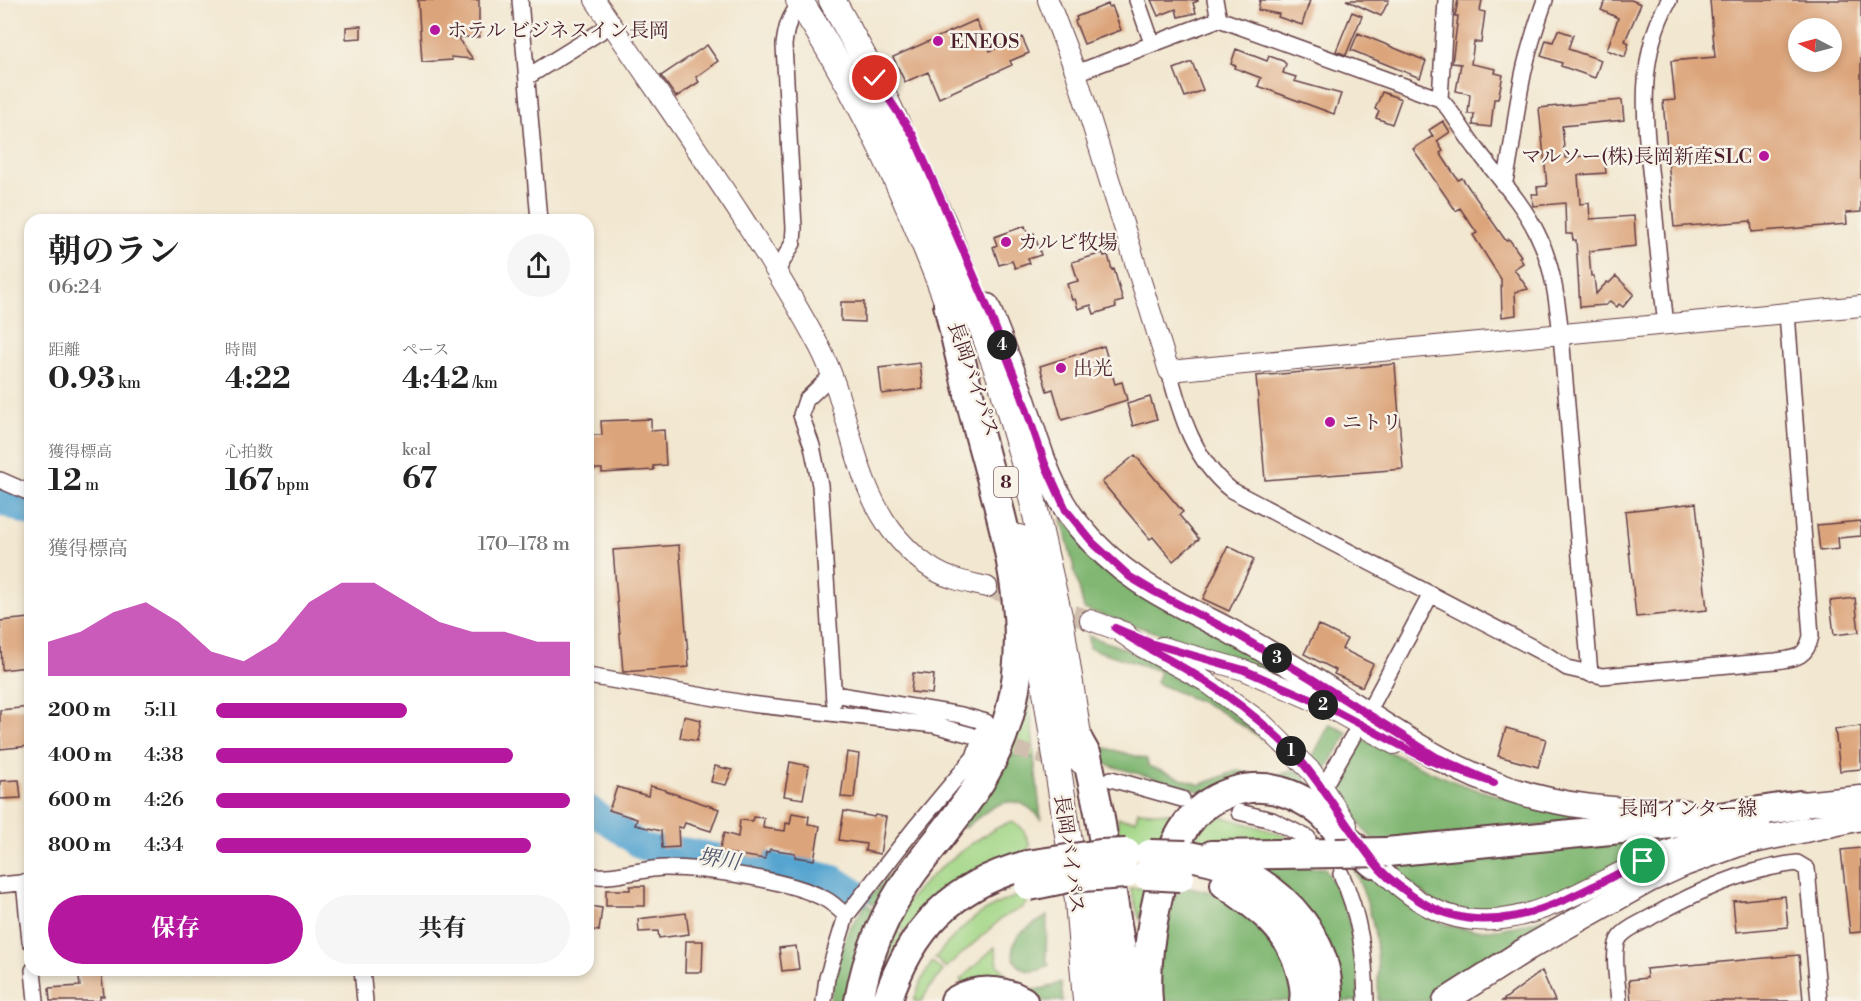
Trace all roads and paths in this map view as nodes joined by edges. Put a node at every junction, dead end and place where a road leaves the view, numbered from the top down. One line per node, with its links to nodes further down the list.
1 (519, 0): 15 (street)
2 (595, 0): 12 (street)
3 (832, 0): 16 (highway, 長岡バイパス / 8)
4 (1048, 0): 14 (street)
5 (1137, 0): 13 (street)
6 (1215, 0): 11 (street)
7 (1446, 0): 17 (street)
8 (1545, 0): 18 (street)
9 (1669, 0): 24 (street)
10 (800, 2): 20 (street); 21 (highway, 長岡バイパス / 8)
11 (1219, 19): 13 (street); 17 (street)
12 (611, 25): 15 (street); 20 (street)
13 (1152, 44): 14 (street)
14 (1076, 73): 26 (street)
15 (527, 76): 19 (street)
16 (875, 78): 41 (highway, 長岡バイパス / 8); 44 (main road, 長岡インター線)
17 (1440, 99): 18 (street)
18 (1504, 185): 25 (street)
19 (538, 214)
20 (777, 271): 27 (street)
21 (948, 304): 65 (highway); 70 (highway, 長岡バイパス / 8)
22 (1861, 306): 23 (street)
23 (1787, 314): 24 (street); 34 (street)
24 (1666, 325): 25 (street)
25 (1561, 335): 26 (street); 34 (street)
26 (1169, 371): 31 (street)
27 (832, 375): 30 (street); 36 (street)
28 (0, 480): 29 (street)
29 (24, 490)
30 (987, 587)
31 (1431, 594): 34 (street); 37 (street)
32 (1090, 620): 33 (street)
33 (1115, 628): 44 (street); 51 (street)
34 (1590, 674)
35 (594, 677): 38 (street)
36 (834, 694): 38 (street); 59 (street)
37 (1373, 703)
38 (834, 713): 39 (street)
39 (971, 735)
40 (1353, 736): 43 (street)
41 (1078, 740): 71 (highway, 長岡バイパス / 8); 72 (highway)
42 (1111, 779): 46 (street)
43 (1328, 781)
44 (1494, 783): 47 (main road, 長岡インター線)
45 (1861, 798): 47 (main road, 長岡インター線)
46 (1182, 799)
47 (1800, 805): 51 (highway)
48 (1239, 812): 50 (street)
49 (1861, 818): 51 (street); 78 (main road, 長岡インター線)
50 (1304, 830)
51 (1381, 858): 52 (highway, bridge); 73 (highway)
52 (1338, 863): 53 (highway); 77 (street)
53 (1183, 866): 55 (highway, bridge); 57 (highway); 76 (highway)
54 (594, 876): 59 (street)
55 (1028, 876): 66 (highway); 67 (highway)
56 (24, 882): 58 (street)
57 (1225, 884): 74 (highway); 75 (highway)
58 (0, 885)
59 (846, 916): 64 (street)
60 (34, 976): 62 (street)
61 (362, 976): 63 (street)
62 (36, 1001)
63 (364, 1001)
64 (825, 1001)
65 (859, 1001)
66 (887, 1001)
67 (903, 1001)
68 (955, 1001): 69 (highway)
69 (1023, 1001)
70 (1086, 1001)
71 (1108, 1001)
72 (1132, 1001)
73 (1148, 1001)
74 (1304, 1001)
75 (1313, 1001)
76 (1328, 1001)
77 (1366, 1001)
78 (1445, 1001)
79 (1619, 1001): 80 (street)
80 (1819, 1001)

